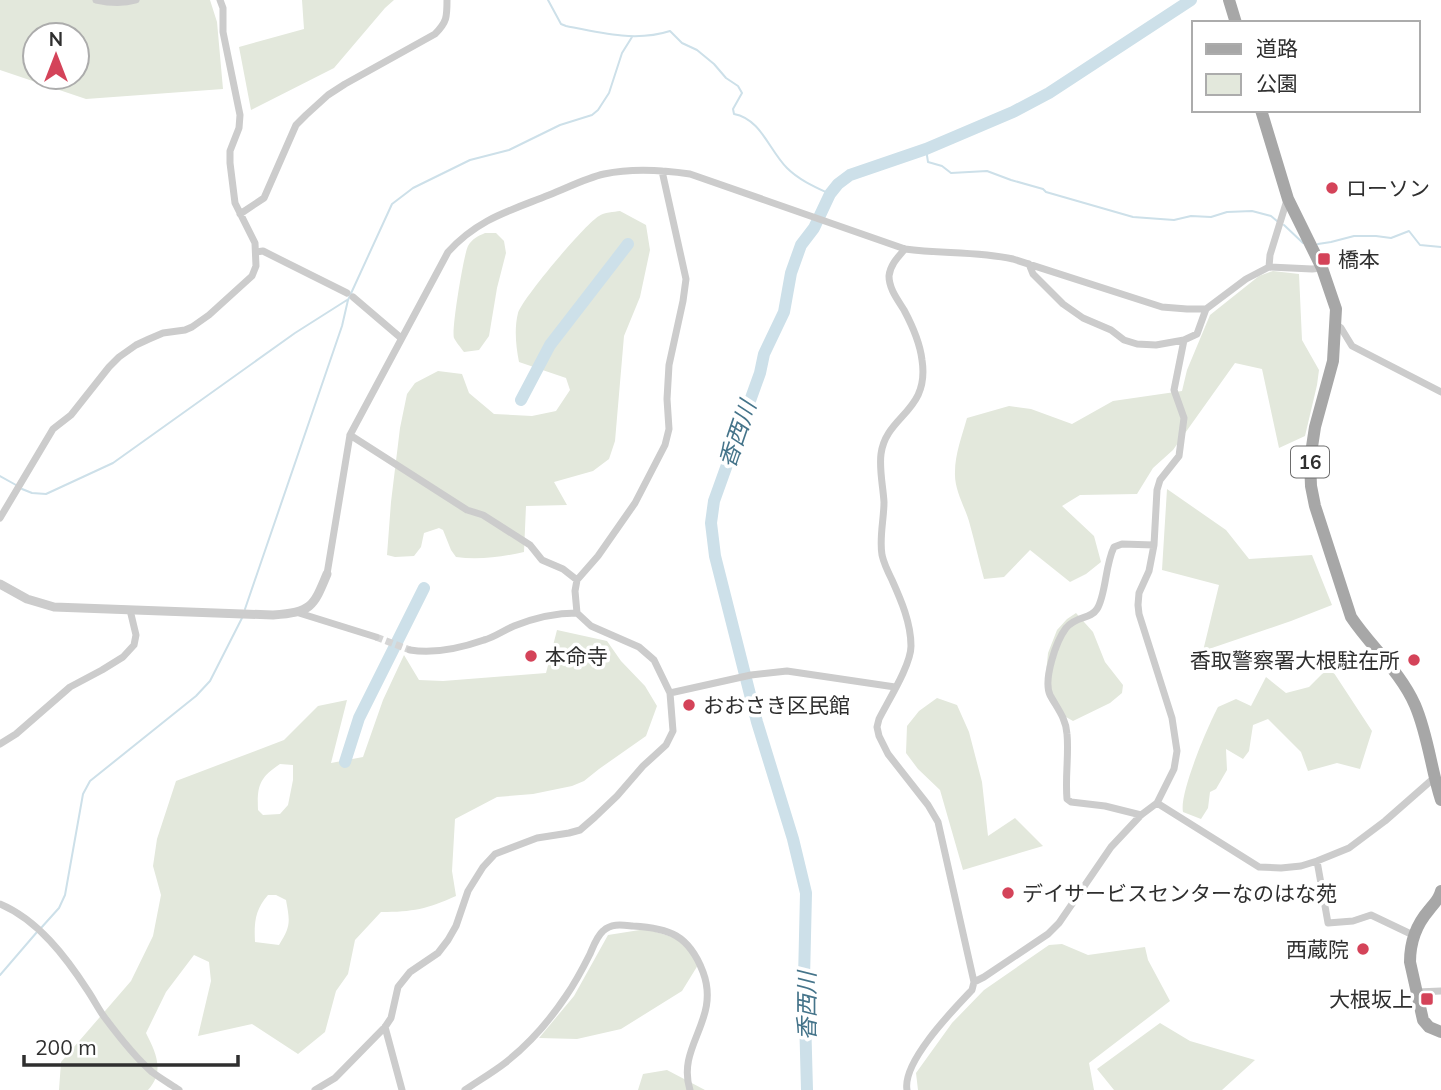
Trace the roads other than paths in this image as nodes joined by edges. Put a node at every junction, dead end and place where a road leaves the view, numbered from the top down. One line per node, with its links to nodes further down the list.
1 (96, 0): 2 (street)
2 (136, 0)
3 (219, 0): 10 (street)
4 (447, 0): 10 (street)
5 (1229, 0): 6 (main road)
6 (1235, 21)
7 (1262, 112): 9 (main road, 16)
8 (662, 171): 11 (street); 18 (street); 25 (street)
9 (1288, 199): 14 (street); 15 (main road, 16)
10 (240, 215): 12 (street)
11 (905, 249): 13 (street); 32 (street)
12 (256, 252): 18 (street); 22 (street)
13 (1029, 264): 16 (street); 19 (street)
14 (1269, 267): 15 (street); 16 (street)
15 (1322, 268): 17 (main road, 16)
16 (1206, 309): 19 (street)
17 (1335, 324): 20 (street); 35 (main road, 16)
18 (401, 338): 21 (street)
19 (1184, 340): 23 (street)
20 (1441, 391)
21 (350, 435): 24 (street); 25 (street)
22 (0, 518)
23 (1154, 545): 37 (street); 38 (street)
24 (327, 574): 29 (street)
25 (577, 580): 28 (street)
26 (0, 584): 27 (street)
27 (130, 610): 29 (street); 34 (street)
28 (577, 612): 31 (street); 33 (street)
29 (299, 613): 30 (street)
30 (376, 637)
31 (410, 650)
32 (895, 687): 33 (street); 43 (street)
33 (670, 693): 46 (street)
34 (0, 744)
35 (1434, 778): 36 (main road, 16); 39 (street)
36 (1441, 800)
37 (1157, 803): 38 (street); 39 (street)
38 (1141, 815): 43 (street)
39 (1317, 862): 42 (street)
40 (1440, 897): 42 (main road)
41 (0, 904): 48 (street)
42 (1413, 935): 45 (main road)
43 (974, 982): 53 (street)
44 (1441, 991): 45 (street)
45 (1417, 992): 47 (main road)
46 (385, 1027): 49 (street); 50 (street)
47 (1441, 1032)
48 (179, 1090)
49 (316, 1090)
50 (402, 1090)
51 (465, 1090): 52 (street)
52 (690, 1090)
53 (907, 1090)

